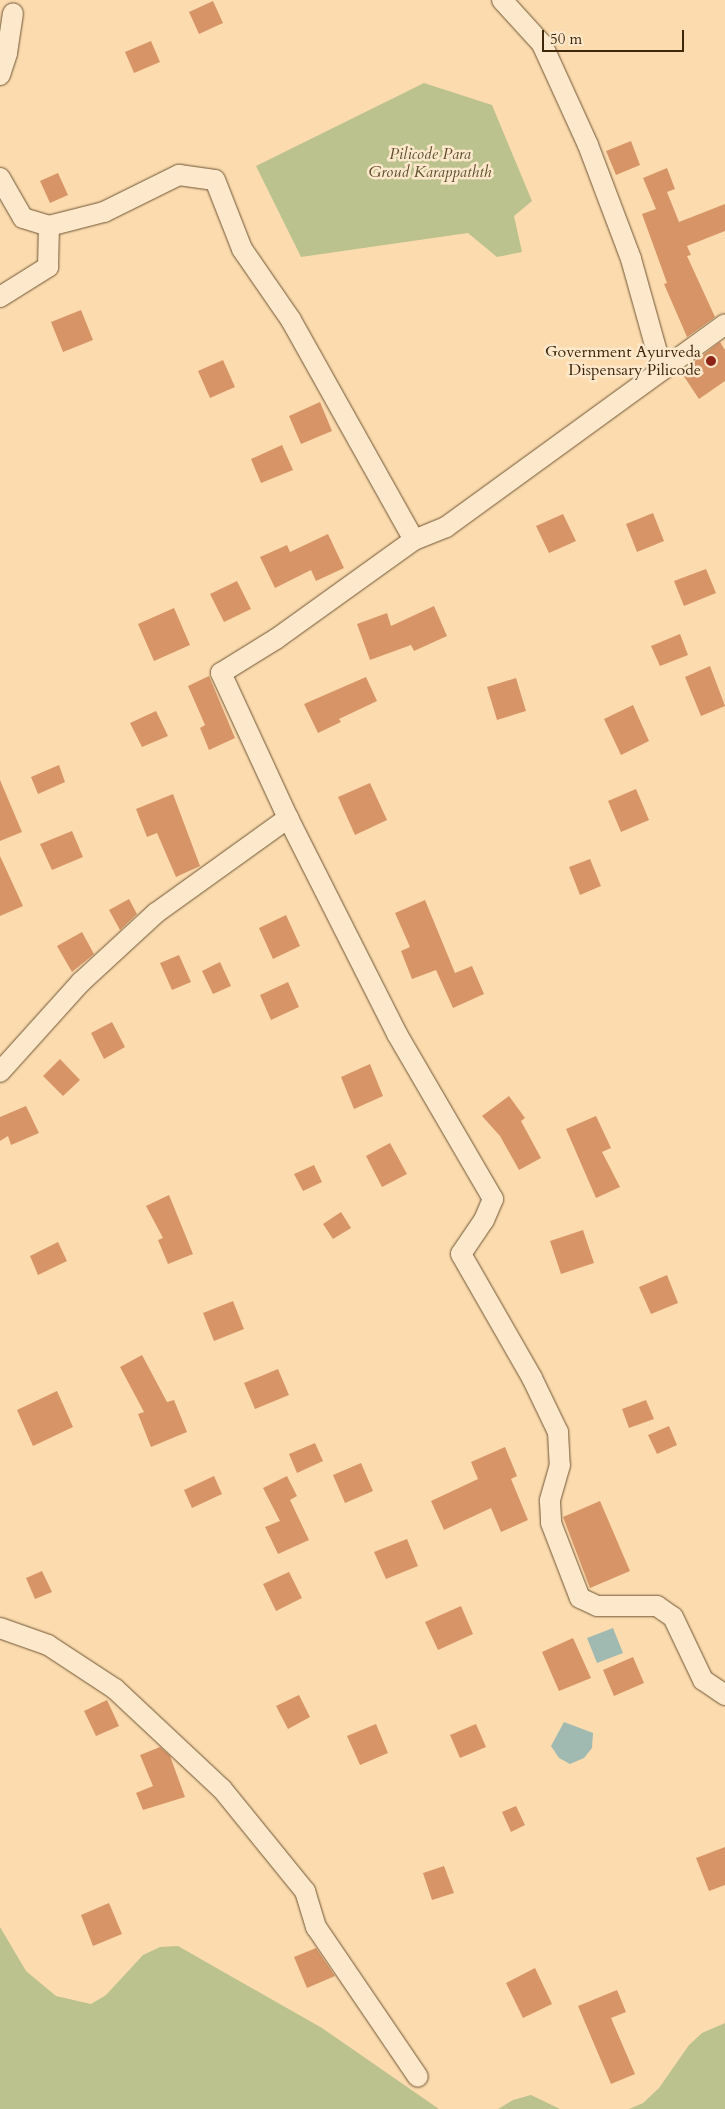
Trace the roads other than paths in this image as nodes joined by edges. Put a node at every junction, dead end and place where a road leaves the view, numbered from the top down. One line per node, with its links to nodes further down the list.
1 (502, 0): 8 (street)
2 (12, 13): 3 (street)
3 (0, 75)
4 (0, 178): 5 (street)
5 (49, 226): 6 (street); 9 (street)
6 (0, 296)
7 (725, 324): 8 (street)
8 (662, 370): 9 (street)
9 (414, 540): 10 (street)
10 (288, 818): 11 (street); 13 (street)
11 (0, 1072)
12 (0, 1628): 14 (street)
13 (725, 1695)
14 (418, 2077)

